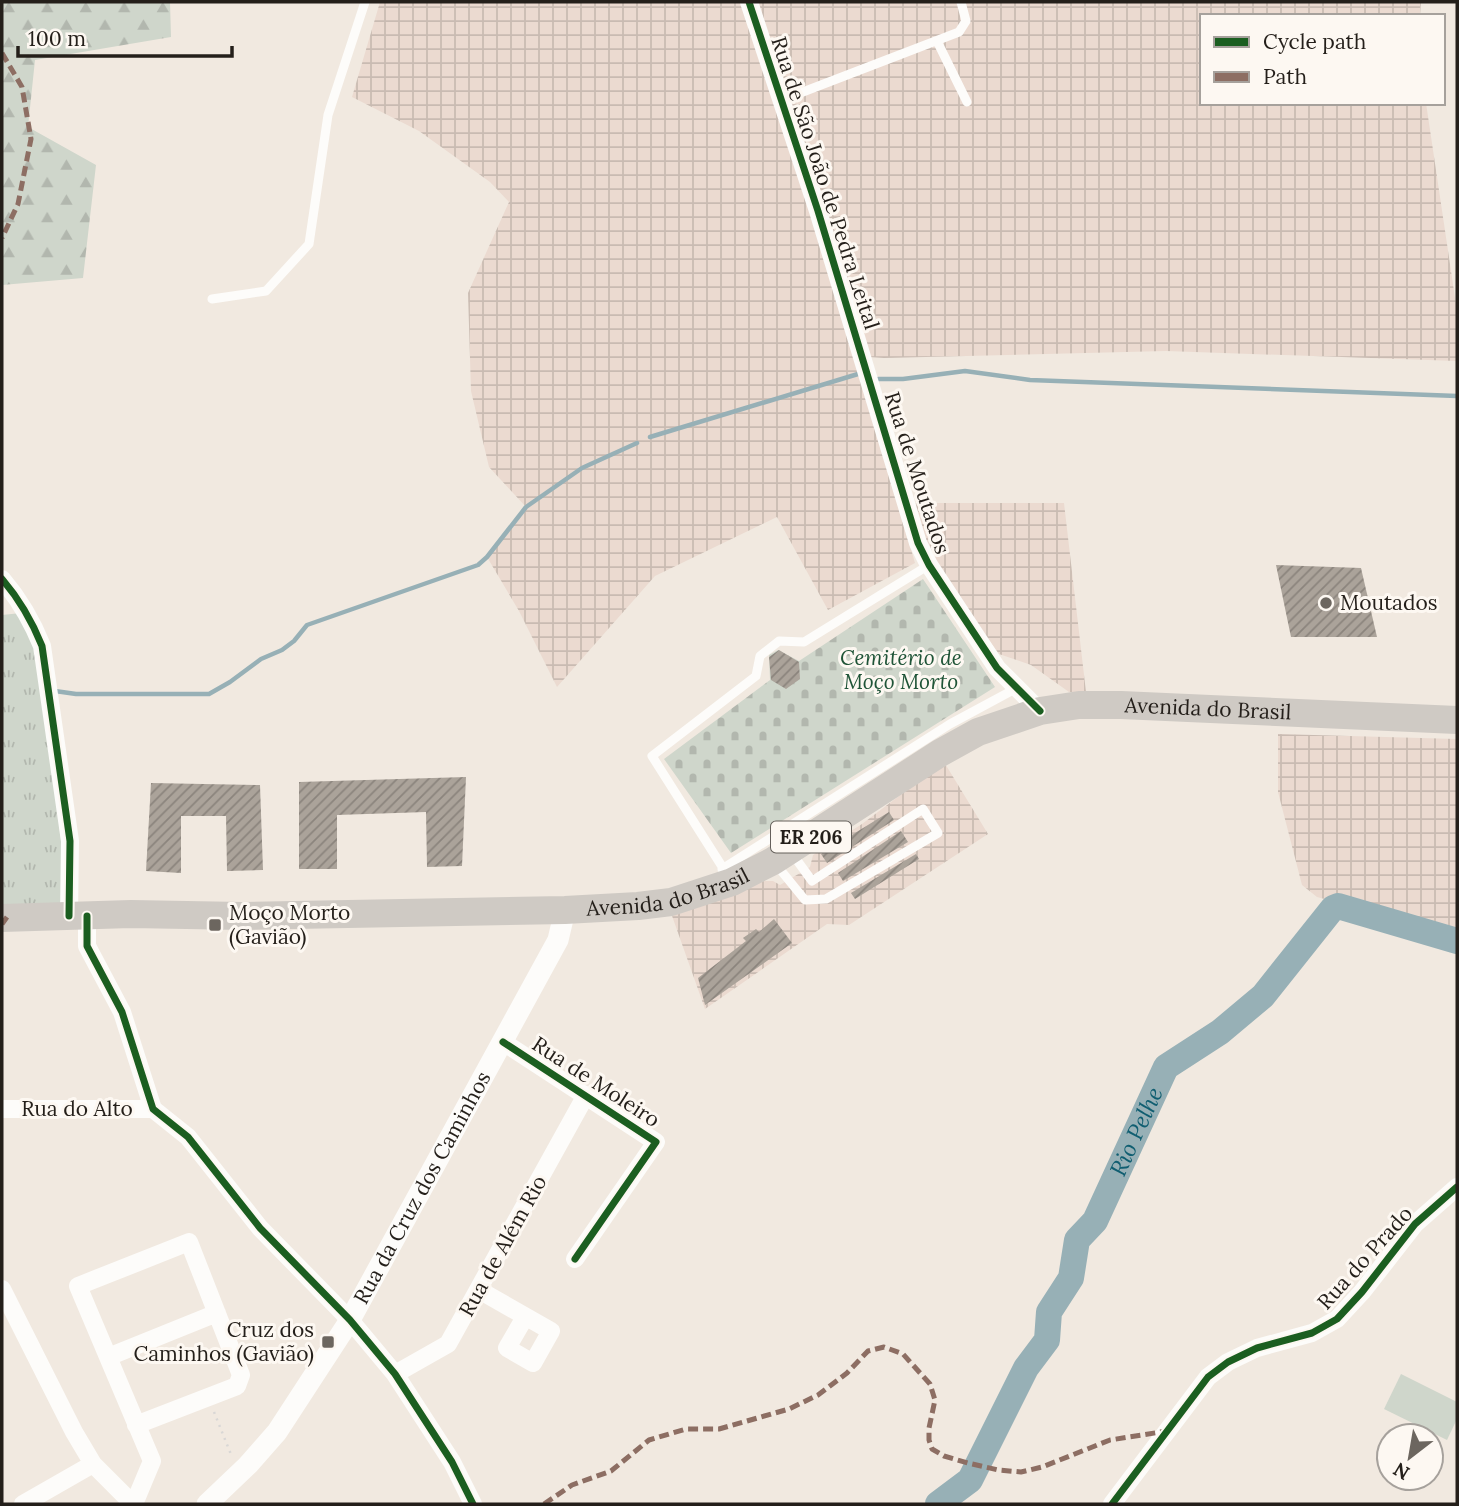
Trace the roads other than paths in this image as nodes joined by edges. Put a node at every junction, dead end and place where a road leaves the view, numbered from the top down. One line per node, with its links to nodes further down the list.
1 (365, 2): 7 (lane)
2 (749, 2): 5 (street, Rua de São João de Pedra Leital)
3 (961, 2): 4 (lane)
4 (937, 41): 5 (lane); 6 (lane)
5 (782, 100): 8 (street, Rua de São João de Pedra Leital)
6 (967, 102)
7 (212, 299)
8 (867, 376): 9 (street, Rua de Moutados)
9 (929, 565): 11 (street, Rua de Moutados); 15 (lane)
10 (2, 579): 18 (street)
11 (1017, 688): 12 (street, Rua de Moutados); 15 (lane)
12 (1040, 711): 13 (main road, Avenida do Brasil / ER 206); 14 (main road, Avenida do Brasil / ER 206)
13 (1457, 720)
14 (782, 856): 14 (lane); 15 (main road, Avenida do Brasil / ER 206)
15 (727, 875): 16 (main road, Avenida do Brasil / ER 206)
16 (565, 910): 17 (main road, Avenida do Brasil / ER 206); 20 (street, Rua da Cruz dos Caminhos)
17 (534, 911): 18 (main road, Avenida do Brasil / ER 206); 20 (street)
18 (78, 916): 19 (main road, ER 206); 24 (street)
19 (2, 918)
20 (546, 959): 21 (street, Rua da Cruz dos Caminhos)
21 (503, 1042): 22 (street, Rua de Moleiro); 31 (street, Rua da Cruz dos Caminhos)
22 (586, 1094): 26 (street, Rua de Moleiro); 28 (street, Rua de Além Rio)
23 (2, 1109): 24 (street, Rua do Alto)
24 (153, 1109): 31 (street)
25 (1457, 1187): 40 (street, Rua do Prado)
26 (575, 1259)
27 (2, 1289): 35 (street)
28 (479, 1290): 30 (street); 33 (street, Rua de Além Rio)
29 (217, 1313): 32 (street); 32 (street); 34 (street)
30 (525, 1317)
31 (350, 1320): 33 (street); 38 (street, Rua da Cruz dos Caminhos)
32 (108, 1357): 34 (street)
33 (395, 1374): 39 (street)
34 (136, 1425): 37 (street)
35 (93, 1464): 36 (street); 37 (street)
36 (23, 1504)
37 (134, 1504)
38 (207, 1504)
39 (473, 1504)
40 (1112, 1504)

